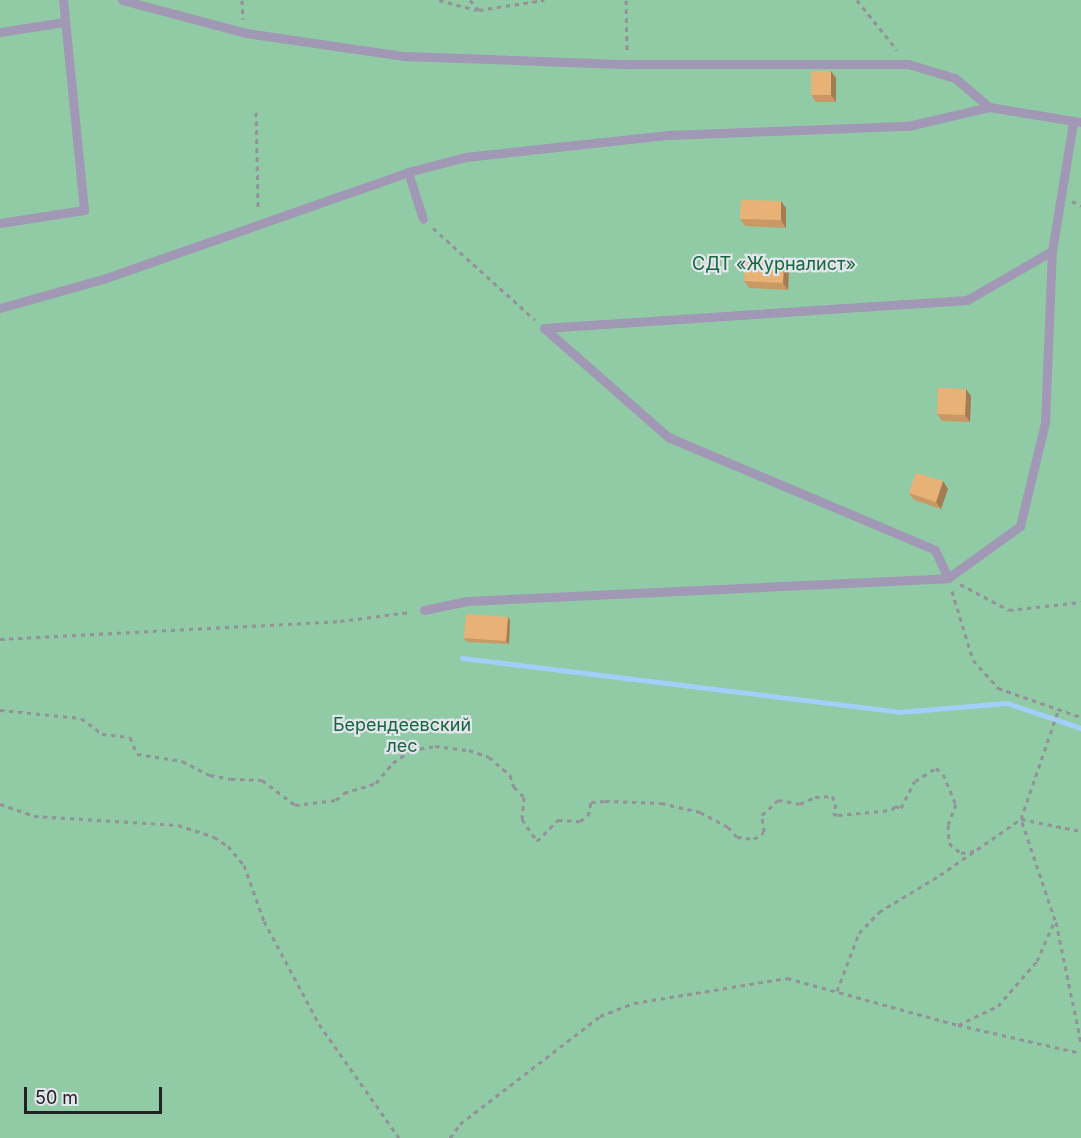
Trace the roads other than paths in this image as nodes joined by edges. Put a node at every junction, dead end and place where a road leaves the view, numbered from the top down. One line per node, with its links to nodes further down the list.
1 (63, 0): 3 (lane)
2 (122, 0): 5 (lane)
3 (64, 22): 4 (lane); 9 (lane)
4 (0, 32)
5 (988, 107): 6 (lane); 7 (lane)
6 (1077, 122): 10 (lane)
7 (408, 172): 8 (lane); 11 (lane)
8 (423, 219)
9 (0, 223)
10 (1052, 251): 12 (lane); 12 (lane)
11 (0, 308)
12 (948, 578): 13 (lane)
13 (424, 610)

